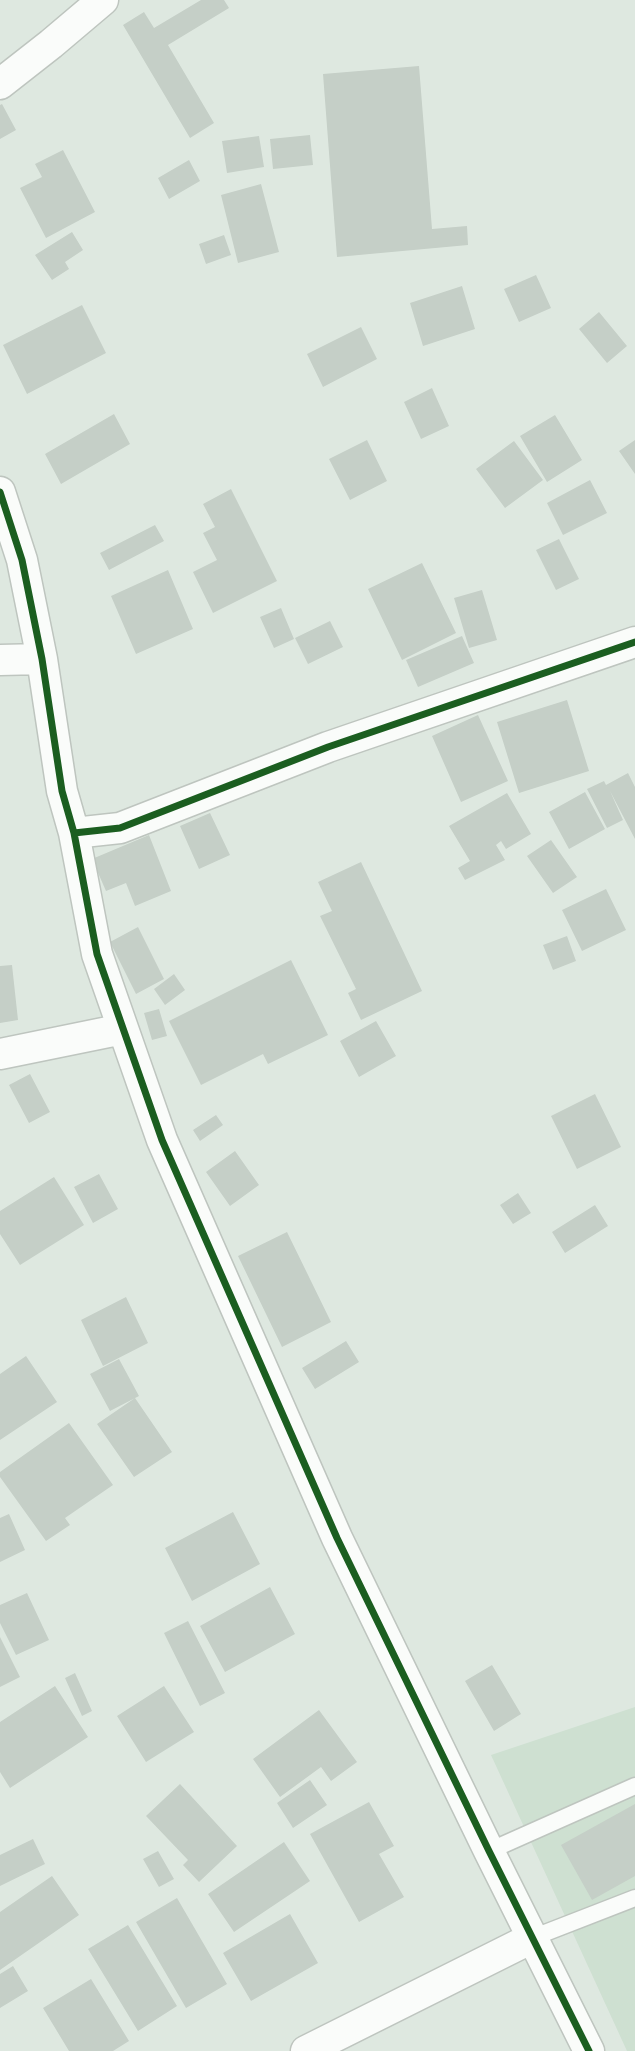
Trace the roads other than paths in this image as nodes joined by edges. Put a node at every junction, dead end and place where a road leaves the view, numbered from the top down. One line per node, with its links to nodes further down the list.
1 (103, 0): 2 (street)
2 (0, 84)
3 (0, 492): 5 (street)
4 (635, 642): 7 (street)
5 (42, 659): 6 (street); 7 (street)
6 (0, 660)
7 (74, 833): 8 (street)
8 (123, 1029): 9 (street); 11 (street)
9 (0, 1054)
10 (635, 1786): 11 (lane)
11 (489, 1851): 13 (street)
12 (635, 1899): 13 (lane)
13 (531, 1938): 14 (street); 15 (street)
14 (306, 2051)
15 (589, 2051)

